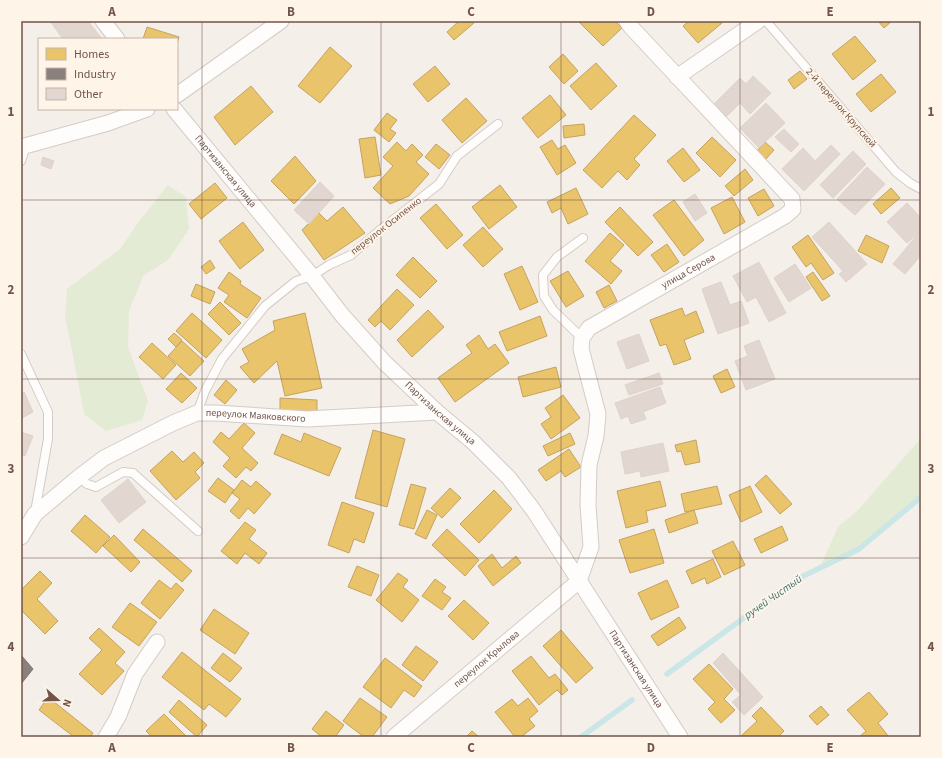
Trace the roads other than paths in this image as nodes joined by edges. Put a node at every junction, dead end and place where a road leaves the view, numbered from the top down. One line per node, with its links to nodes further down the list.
1 (103, 21): 6 (street)
2 (281, 21): 8 (street)
3 (627, 21): 7 (street, улица Серова)
4 (758, 21): 7 (street)
5 (766, 21): 14 (lane, 2-й переулок Крупской)
6 (116, 38)
7 (677, 77): 17 (street, улица Серова)
8 (178, 94)
9 (144, 110): 12 (street)
10 (175, 110): 16 (street, Партизанская улица)
11 (498, 124): 16 (lane, переулок Осипенко)
12 (24, 147): 13 (lane)
13 (21, 160)
14 (921, 189)
15 (583, 238): 17 (lane)
16 (312, 276): 19 (street, Партизанская улица); 20 (lane, переулок Осипенко)
17 (582, 338): 25 (street)
18 (21, 354): 22 (lane)
19 (437, 412): 20 (street, переулок Маяковского); 25 (street, Партизанская улица)
20 (197, 413): 21 (street, переулок Маяковского)
21 (79, 478): 22 (street, переулок Маяковского); 23 (lane)
22 (35, 514): 24 (street, переулок Маяковского)
23 (198, 531)
24 (21, 537)
25 (579, 581): 28 (street, переулок Крылова); 29 (street, Партизанская улица)
26 (157, 642): 27 (street)
27 (106, 737)
28 (394, 737)
29 (680, 737)

